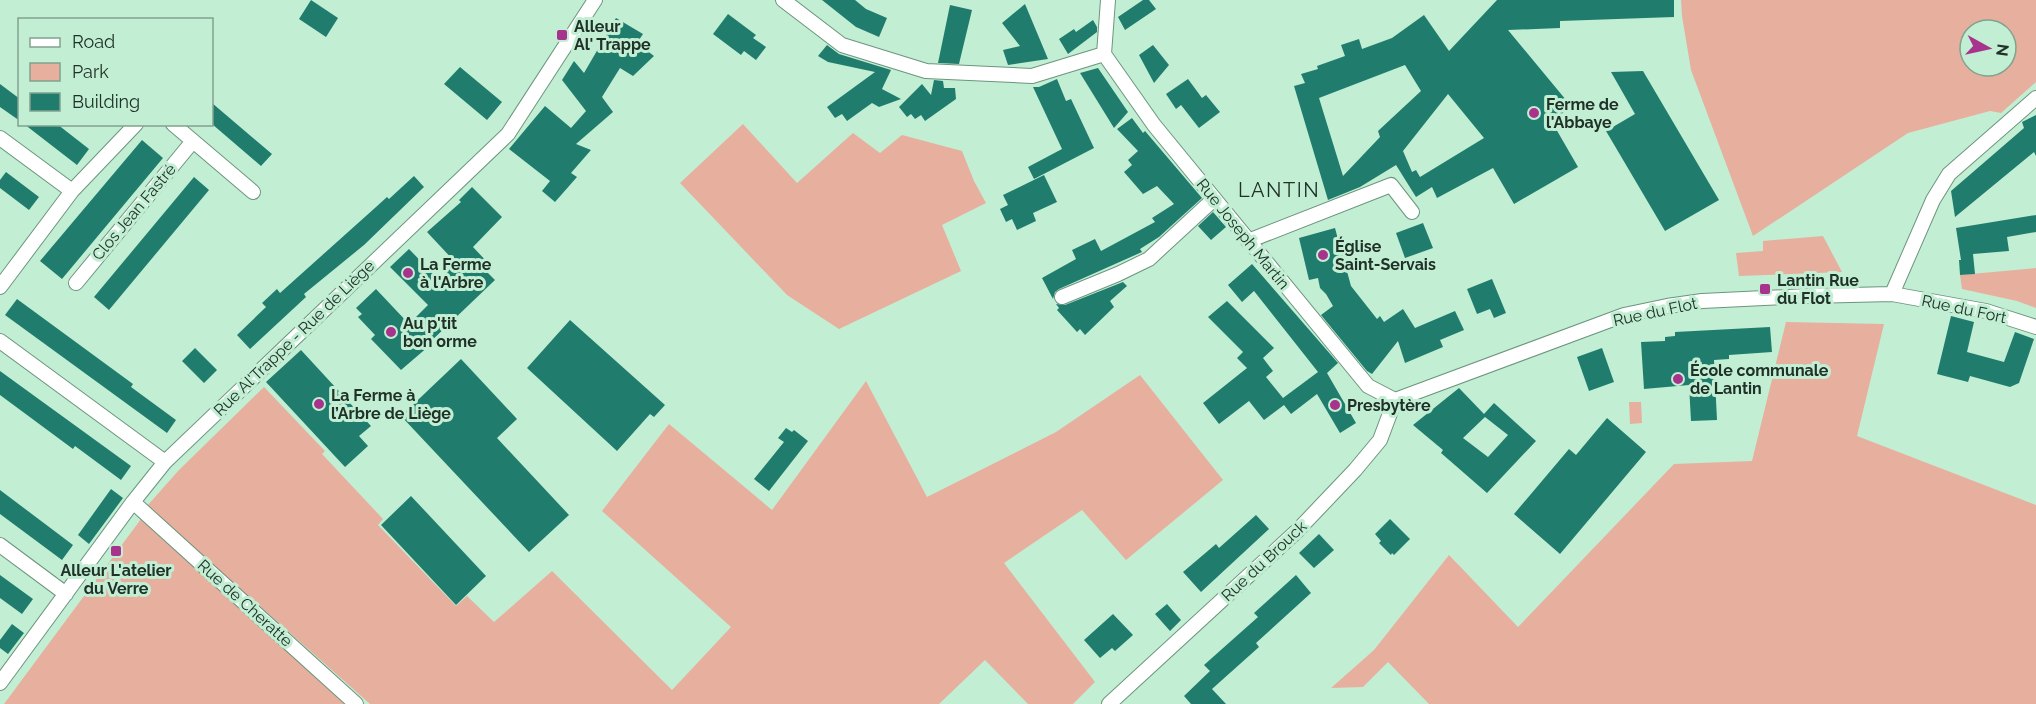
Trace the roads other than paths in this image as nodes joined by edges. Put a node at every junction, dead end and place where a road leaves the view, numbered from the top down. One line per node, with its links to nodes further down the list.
1 (595, 0): 22 (street, Rue Al'Trappe - Rue de Liège)
2 (783, 0): 4 (street)
3 (1108, 0): 4 (street)
4 (1104, 54): 12 (street, Rue Joseph Martin)
5 (2036, 98): 17 (street)
6 (134, 126): 10 (street)
7 (175, 126): 9 (street)
8 (0, 138): 10 (street)
9 (193, 141): 11 (street); 15 (street, Clos Jean Fastré)
10 (72, 191): 16 (street)
11 (254, 192)
12 (1214, 199): 14 (street, Rue Joseph Martin); 18 (street)
13 (1412, 212): 14 (street)
14 (1248, 241): 21 (street, Rue Joseph Martin)
15 (76, 283)
16 (0, 287)
17 (1892, 294): 19 (street, Rue du Fort); 21 (street, Rue du Flot)
18 (1062, 297)
19 (2036, 327)
20 (0, 341): 22 (street)
21 (1395, 400): 28 (street, Rue du Brouck)
22 (165, 462): 23 (street, Rue Al'Trappe - Rue de Liège)
23 (133, 502): 25 (street, Rue Al'Trappe - Rue de Liège); 27 (street, Rue de Cheratte)
24 (0, 545): 25 (street)
25 (66, 594): 26 (street, Rue Al'Trappe - Rue de Liège)
26 (0, 684)
27 (357, 704)
28 (1109, 704)

